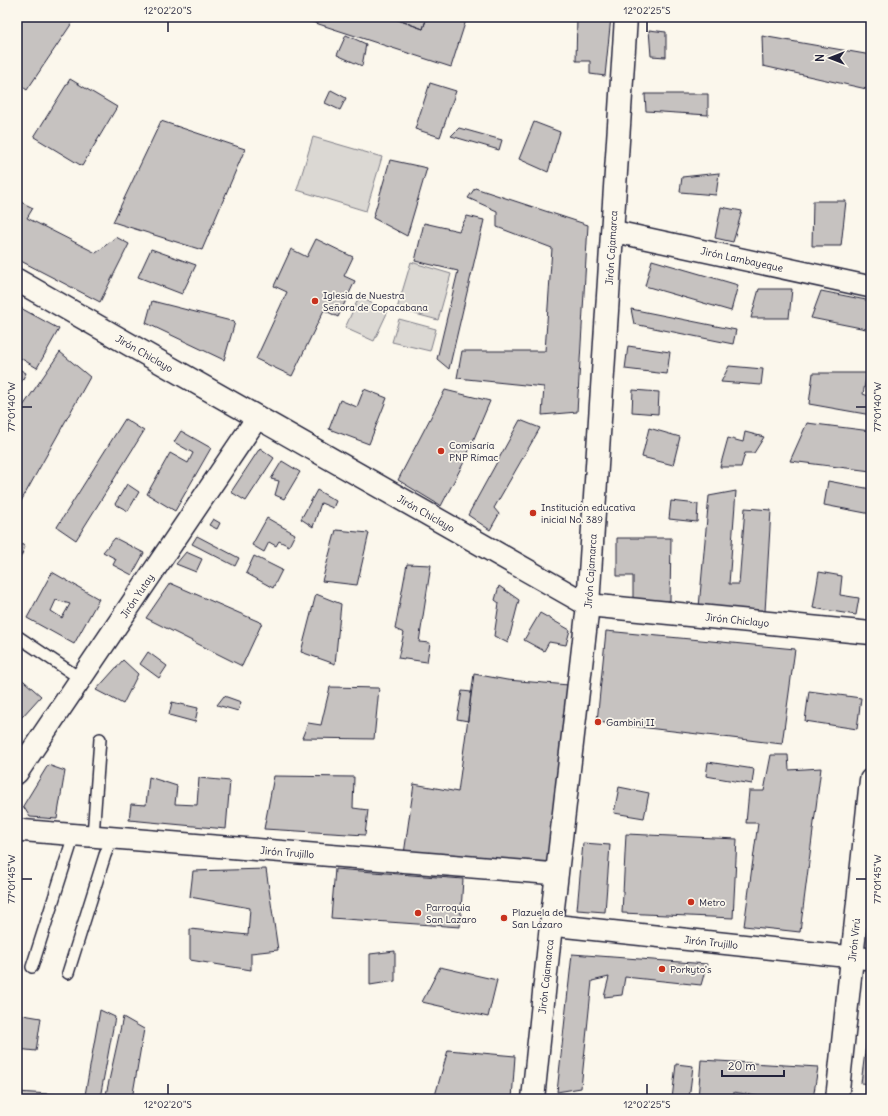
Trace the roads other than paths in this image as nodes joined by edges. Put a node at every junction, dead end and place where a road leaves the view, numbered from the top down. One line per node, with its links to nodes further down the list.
1 (626, 17): 2 (street, Jirón Cajamarca)
2 (612, 231): 4 (street, Jirón Lambayeque); 6 (street, Jirón Cajamarca)
3 (17, 280): 5 (street, Jirón Chiclayo)
4 (871, 287)
5 (257, 418): 6 (street, Jirón Chiclayo); 9 (street, Jirón Yutay)
6 (588, 605): 7 (street, Jirón Chiclayo); 15 (street, Jirón Cajamarca)
7 (871, 633)
8 (17, 636): 9 (lane)
9 (81, 680): 11 (street, Jirón Yutay)
10 (100, 739): 14 (lane)
11 (17, 773)
12 (871, 780): 17 (street, Jirón Virú)
13 (17, 830): 14 (street, Jirón Trujillo)
14 (93, 836): 15 (street, Jirón Trujillo); 18 (lane); 19 (lane)
15 (556, 874): 16 (street, Jirón Cajamarca)
16 (551, 925): 17 (street, Jirón Trujillo); 20 (street, Jirón Cajamarca)
17 (861, 958): 21 (street, Jirón Virú)
18 (32, 966)
19 (68, 973)
20 (533, 1099)
21 (837, 1099)

